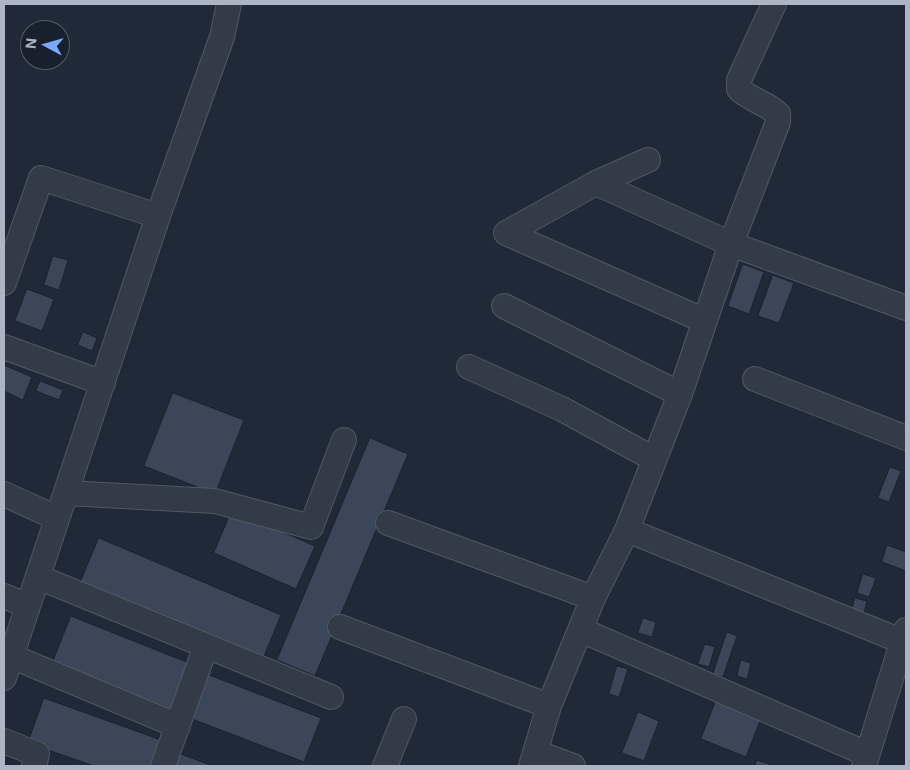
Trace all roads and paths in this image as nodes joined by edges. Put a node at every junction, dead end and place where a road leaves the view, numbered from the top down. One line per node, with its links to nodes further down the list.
1 (229, 4): 5 (street)
2 (774, 4): 6 (street)
3 (648, 160): 4 (street)
4 (596, 183): 6 (street); 10 (street)
5 (158, 216): 7 (street); 14 (street)
6 (731, 244): 9 (street); 10 (street)
7 (4, 283)
8 (504, 306): 15 (street)
9 (906, 308)
10 (705, 321): 15 (street)
11 (4, 347): 14 (street)
12 (469, 367): 18 (street)
13 (755, 379): 16 (street)
14 (102, 383): 19 (street)
15 (680, 394): 18 (street)
16 (906, 438)
17 (344, 440): 19 (street)
18 (654, 459): 23 (street)
19 (66, 493): 21 (street)
20 (4, 494): 21 (street)
21 (57, 518): 24 (street)
22 (388, 523): 26 (street)
23 (627, 530): 26 (street); 30 (street)
24 (38, 577): 27 (street); 31 (street)
25 (4, 596): 27 (street)
26 (593, 598): 29 (street)
27 (28, 606): 32 (street)
28 (340, 627): 34 (street)
29 (581, 630): 34 (street); 39 (street)
30 (905, 638): 39 (street)
31 (206, 646): 33 (street); 36 (street)
32 (7, 667): 36 (street)
33 (331, 698)
34 (549, 706): 38 (street)
35 (404, 719): 42 (street)
36 (178, 726): 41 (street)
37 (4, 741): 40 (street)
38 (533, 759): 43 (street)
39 (866, 760)
40 (34, 766)
41 (163, 766)
42 (385, 766)
43 (573, 766)

